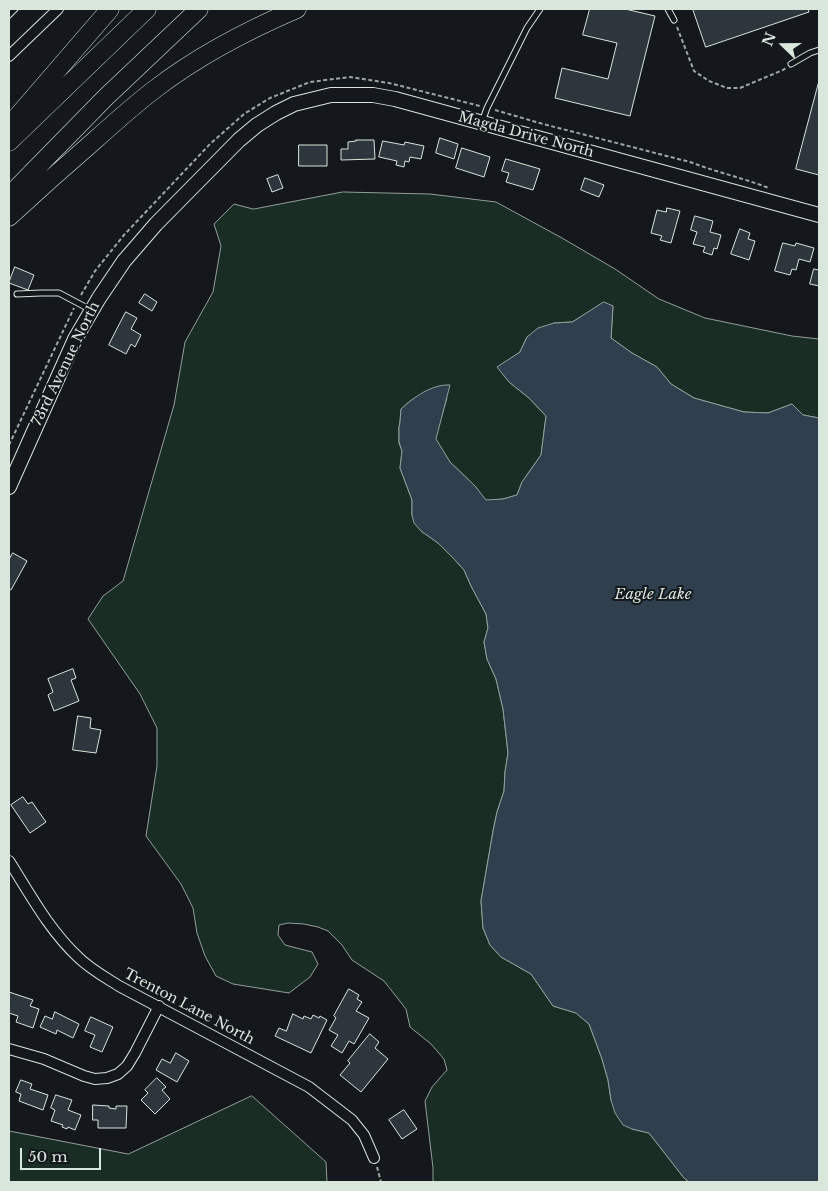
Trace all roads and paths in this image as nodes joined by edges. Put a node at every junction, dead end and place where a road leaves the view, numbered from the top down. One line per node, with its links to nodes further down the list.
1 (14, 9): 9 (lane)
2 (58, 9): 12 (street)
3 (110, 9): 16 (highway)
4 (147, 9): 18 (highway)
5 (199, 9): 20 (highway)
6 (298, 9): 22 (highway)
7 (540, 9): 14 (lane)
8 (668, 9): 10 (lane)
9 (9, 14)
10 (674, 20): 13 (path)
11 (819, 50): 13 (lane)
12 (9, 56)
13 (791, 64)
14 (487, 108): 15 (lane); 19 (path); 24 (path)
15 (482, 123): 17 (street, Magda Drive North); 21 (street, Magda Drive North)
16 (9, 126)
17 (239, 140): 25 (street, 73rd Avenue North)
18 (9, 142)
19 (775, 190)
20 (9, 196)
21 (819, 215)
22 (9, 217)
23 (17, 294): 24 (lane)
24 (76, 303): 25 (lane); 26 (path)
25 (92, 310): 27 (street, 73rd Avenue North)
26 (9, 445)
27 (9, 487)
28 (9, 860): 29 (street, Trenton Lane North)
29 (160, 1006): 30 (street); 31 (street, Trenton Lane North)
30 (9, 1050)
31 (374, 1158): 32 (path)
32 (381, 1182)

